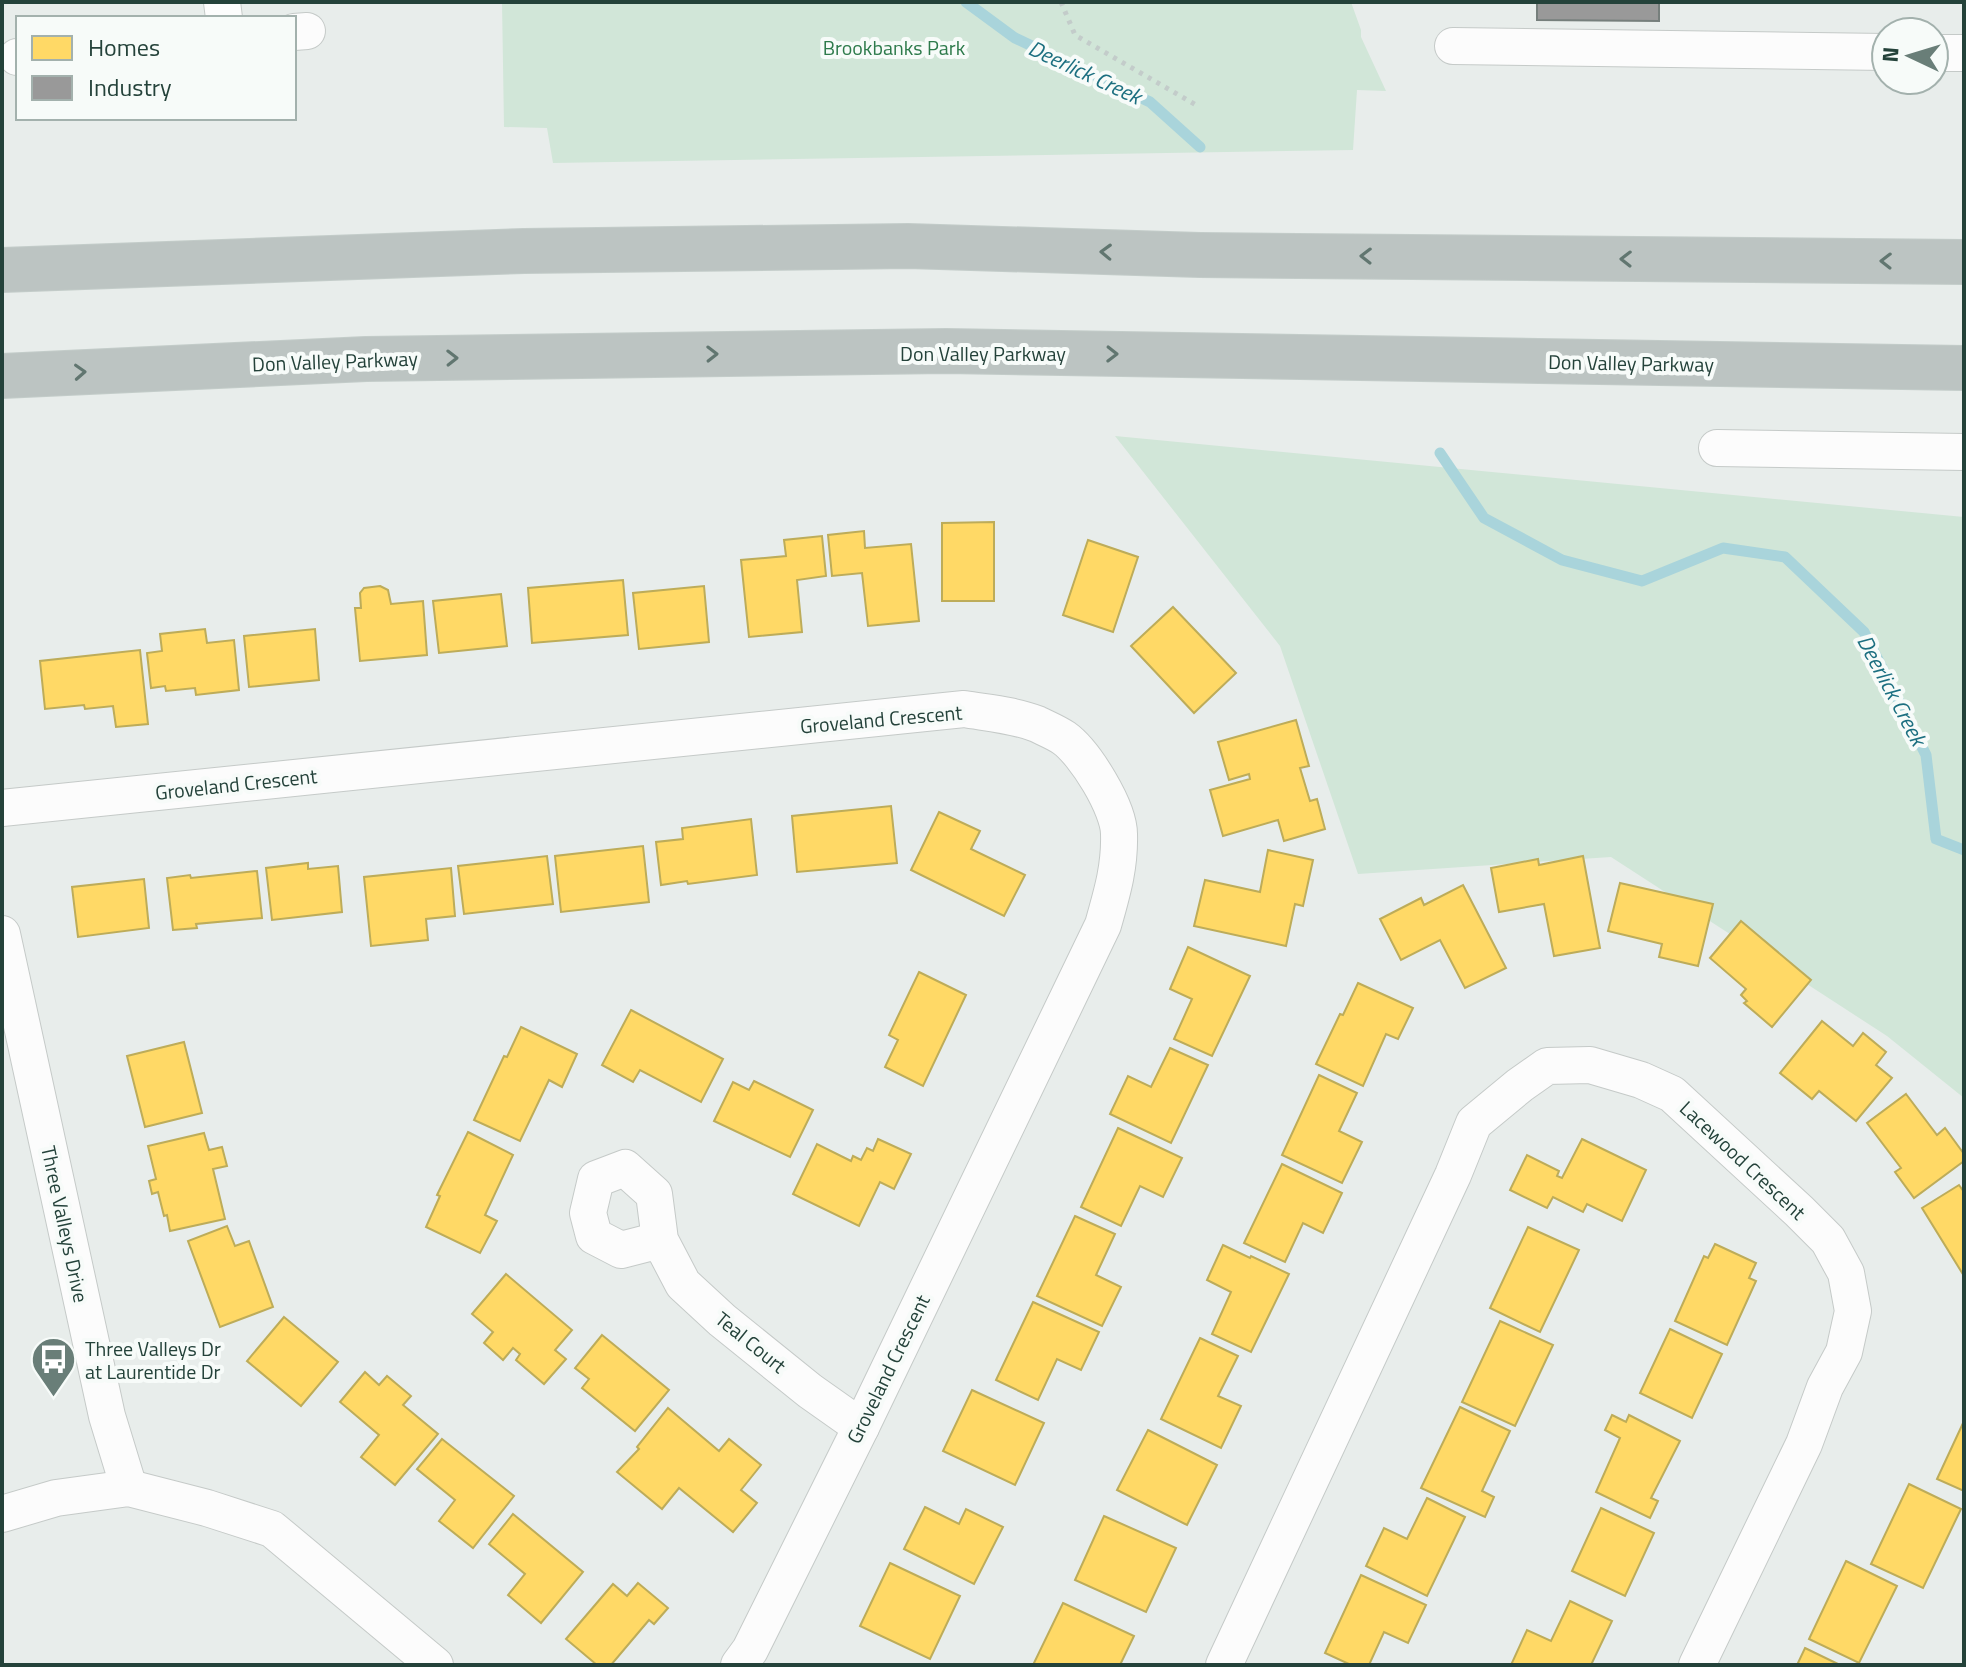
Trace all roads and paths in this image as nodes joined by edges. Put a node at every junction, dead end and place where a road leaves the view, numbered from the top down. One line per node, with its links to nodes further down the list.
1 (1061, 2): 4 (path)
2 (1453, 46): 3 (street)
3 (1870, 52)
4 (1196, 105)
5 (1964, 262): 6 (highway, one-way to 6)
6 (2, 270)
7 (1964, 368): 8 (highway, Don Valley Parkway, one-way to 7)
8 (2, 376)
9 (1717, 448): 10 (street)
10 (1964, 452)
11 (2, 808): 14 (street, Groveland Crescent)
12 (2, 934): 15 (street, Three Valleys Drive)
13 (660, 1240): 14 (street, Teal Court)
14 (861, 1427): 18 (street, Groveland Crescent)
15 (129, 1488): 16 (street); 17 (street)
16 (2, 1514)
17 (435, 1665)
18 (739, 1665)
19 (1224, 1665): 20 (street, Lacewood Crescent)
20 (1697, 1665)

